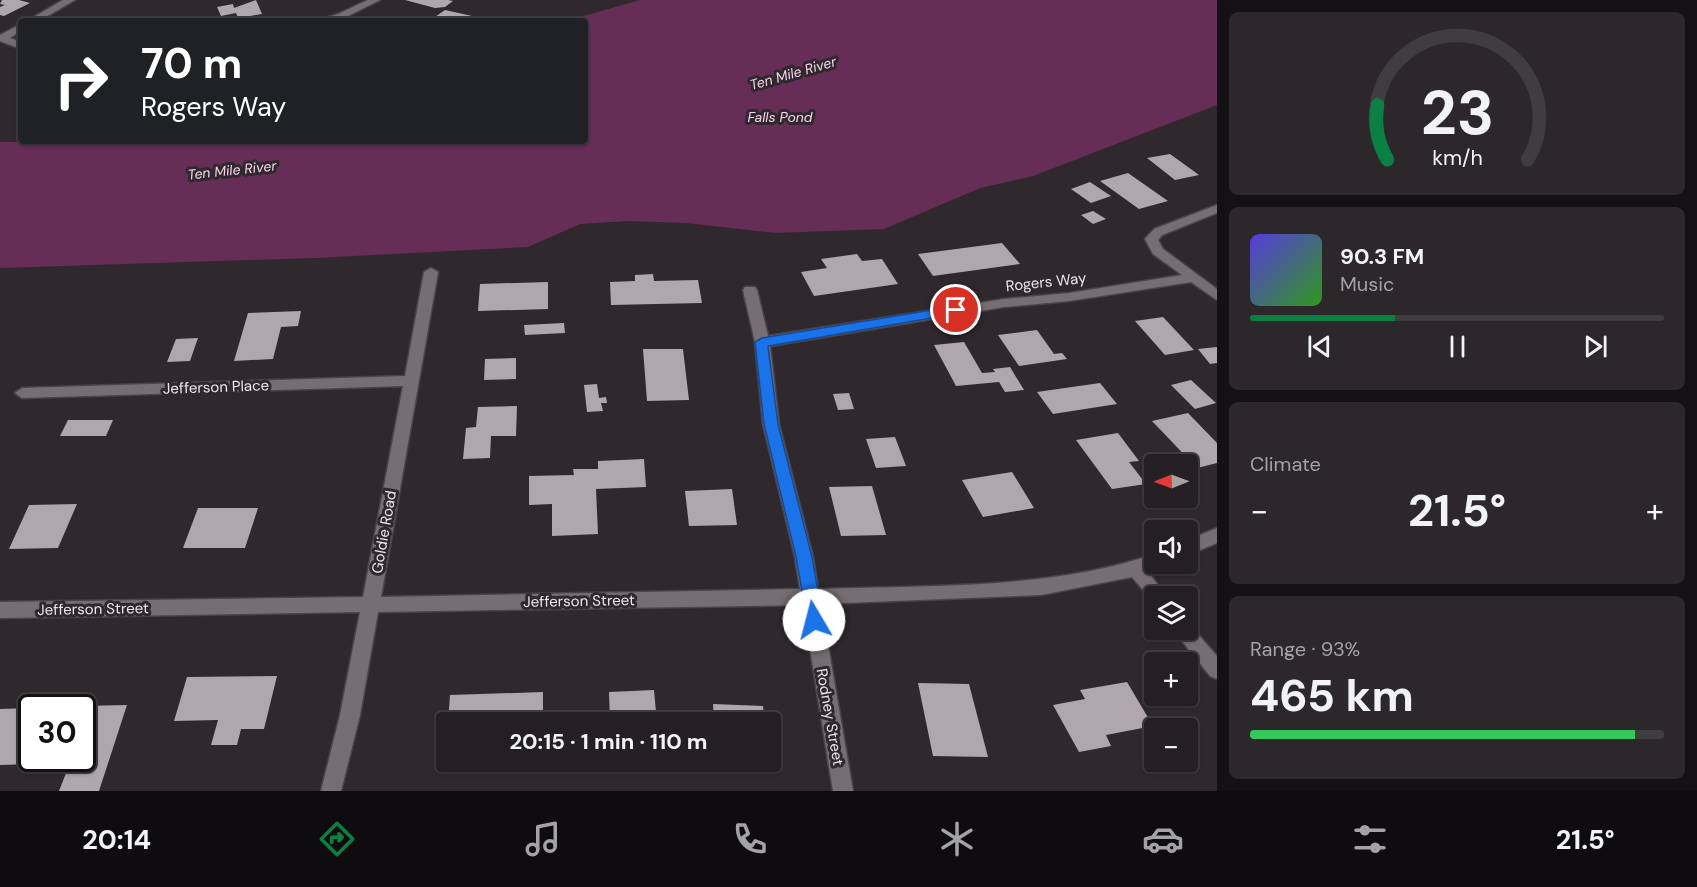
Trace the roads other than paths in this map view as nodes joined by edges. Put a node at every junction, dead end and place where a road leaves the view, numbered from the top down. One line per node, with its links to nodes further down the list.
1 (70, 0): 3 (street)
2 (375, 0): 4 (street)
3 (37, 18)
4 (333, 18)
5 (18, 29): 6 (street)
6 (18, 45)
7 (1217, 209): 9 (street)
8 (431, 272): 13 (street, Goldie Road)
9 (1192, 278): 11 (street); 12 (street, Rogers Way)
10 (750, 290): 12 (street, Rodney Street)
11 (1217, 296)
12 (762, 342): 20 (street, Rodney Street)
13 (411, 381): 14 (street, Jefferson Place); 21 (street, Goldie Road)
14 (22, 393)
15 (1217, 536): 16 (street)
16 (1198, 544)
17 (1144, 566): 18 (street, Jefferson Street)
18 (1136, 569): 19 (street); 20 (street, Jefferson Street)
19 (1149, 586)
20 (811, 596): 21 (street, Jefferson Street); 26 (street, Rodney Street)
21 (371, 605): 22 (street, Jefferson Street); 25 (street, Goldie Road)
22 (0, 610)
23 (1193, 640): 24 (street)
24 (1217, 670)
25 (331, 791)
26 (843, 791)

